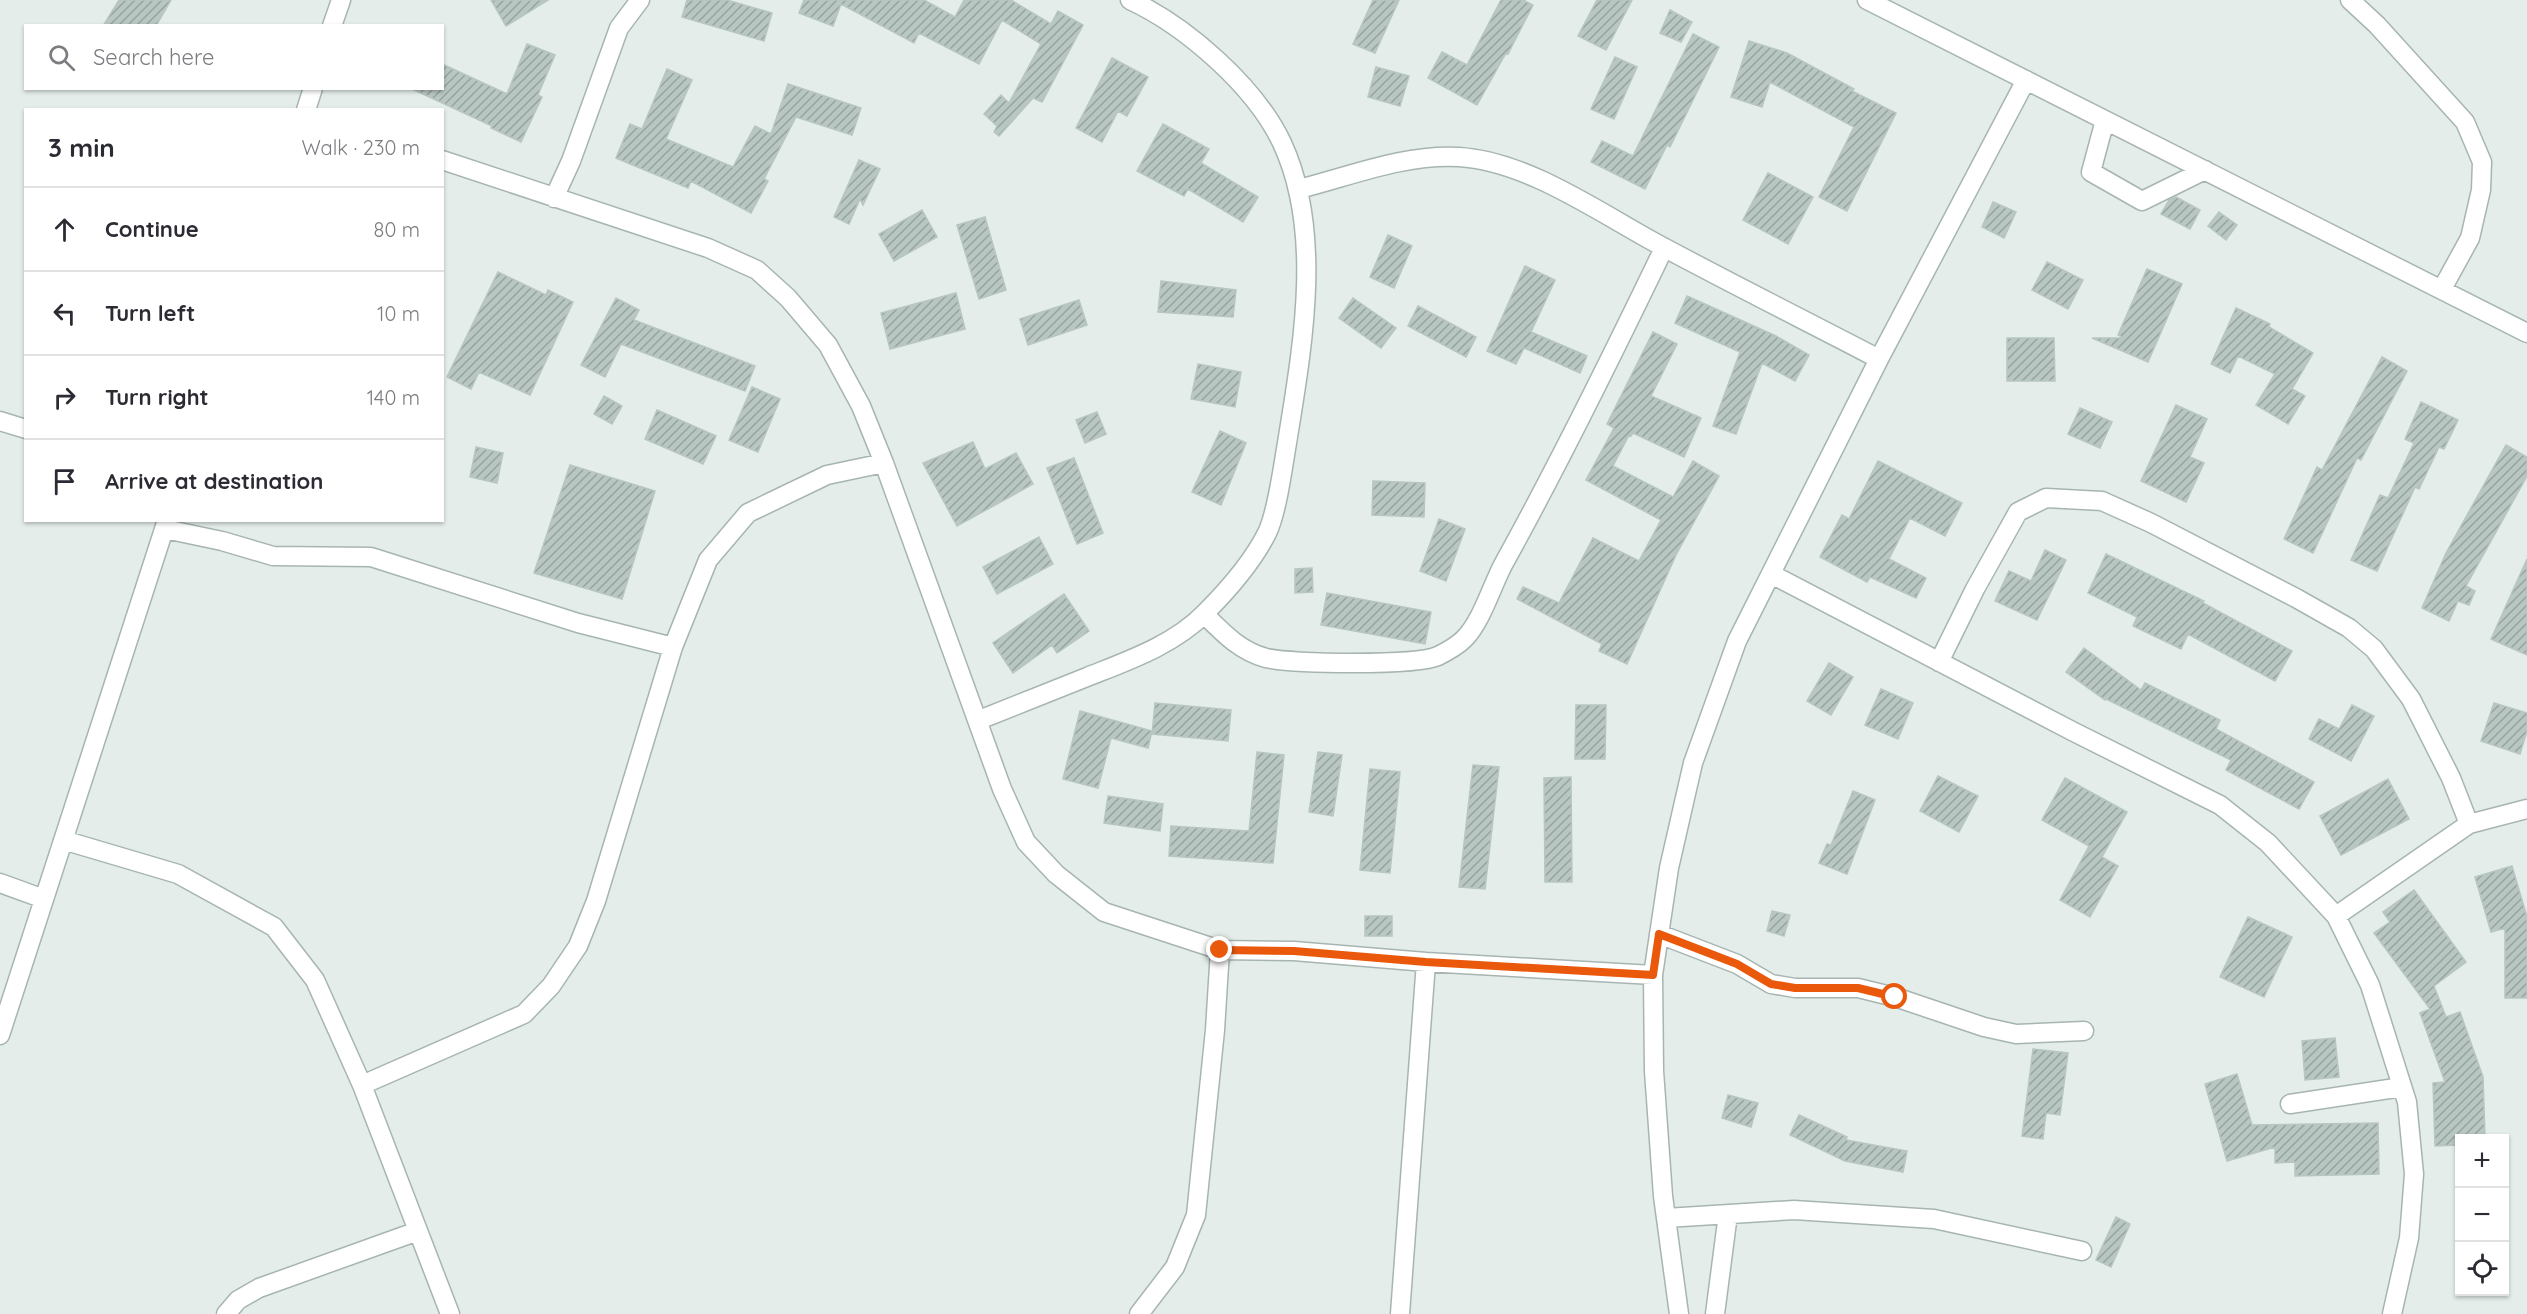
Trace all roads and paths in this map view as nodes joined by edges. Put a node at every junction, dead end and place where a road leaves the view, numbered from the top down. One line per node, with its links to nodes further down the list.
1 (341, 0): 6 (street)
2 (640, 0): 14 (street)
3 (1130, 0): 13 (street)
4 (1867, 0): 7 (street)
5 (2350, 0): 16 (street)
6 (333, 24)
7 (2026, 80): 10 (street); 18 (street)
8 (312, 90): 9 (street)
9 (307, 108)
10 (2105, 120): 12 (street); 12 (street)
11 (444, 161): 14 (street)
12 (2205, 170): 16 (street)
13 (1299, 189): 15 (street); 24 (street)
14 (554, 198): 21 (street)
15 (1664, 248): 18 (street); 24 (street)
16 (2442, 289): 17 (street)
17 (2527, 333)
18 (1879, 359): 23 (street)
19 (0, 421): 20 (street)
20 (24, 428)
21 (884, 462): 25 (street); 27 (street)
22 (166, 525): 25 (street); 30 (street)
23 (1772, 574): 26 (street); 34 (street)
24 (1204, 614): 27 (street)
25 (673, 647): 40 (street)
26 (1939, 662): 29 (street); 33 (street)
27 (979, 720): 35 (street)
28 (2527, 809): 29 (street)
29 (2469, 824): 33 (street)
30 (63, 840): 32 (street); 40 (street)
31 (0, 883): 32 (street)
32 (44, 899): 39 (street)
33 (2336, 916): 41 (street)
34 (1659, 934): 37 (street); 38 (street)
35 (1220, 950): 36 (street); 49 (street)
36 (1426, 962): 37 (street); 50 (street)
37 (1653, 975): 44 (street)
38 (2084, 1031)
39 (0, 1035)
40 (362, 1085): 45 (street)
41 (2402, 1086): 42 (street); 53 (street)
42 (2290, 1104)
43 (1728, 1214): 44 (street); 46 (street); 52 (street)
44 (1666, 1218): 51 (street)
45 (418, 1231): 47 (street); 48 (street)
46 (2082, 1251)
47 (226, 1314)
48 (450, 1314)
49 (1139, 1314)
50 (1400, 1314)
51 (1679, 1314)
52 (1715, 1314)
53 (2392, 1314)

